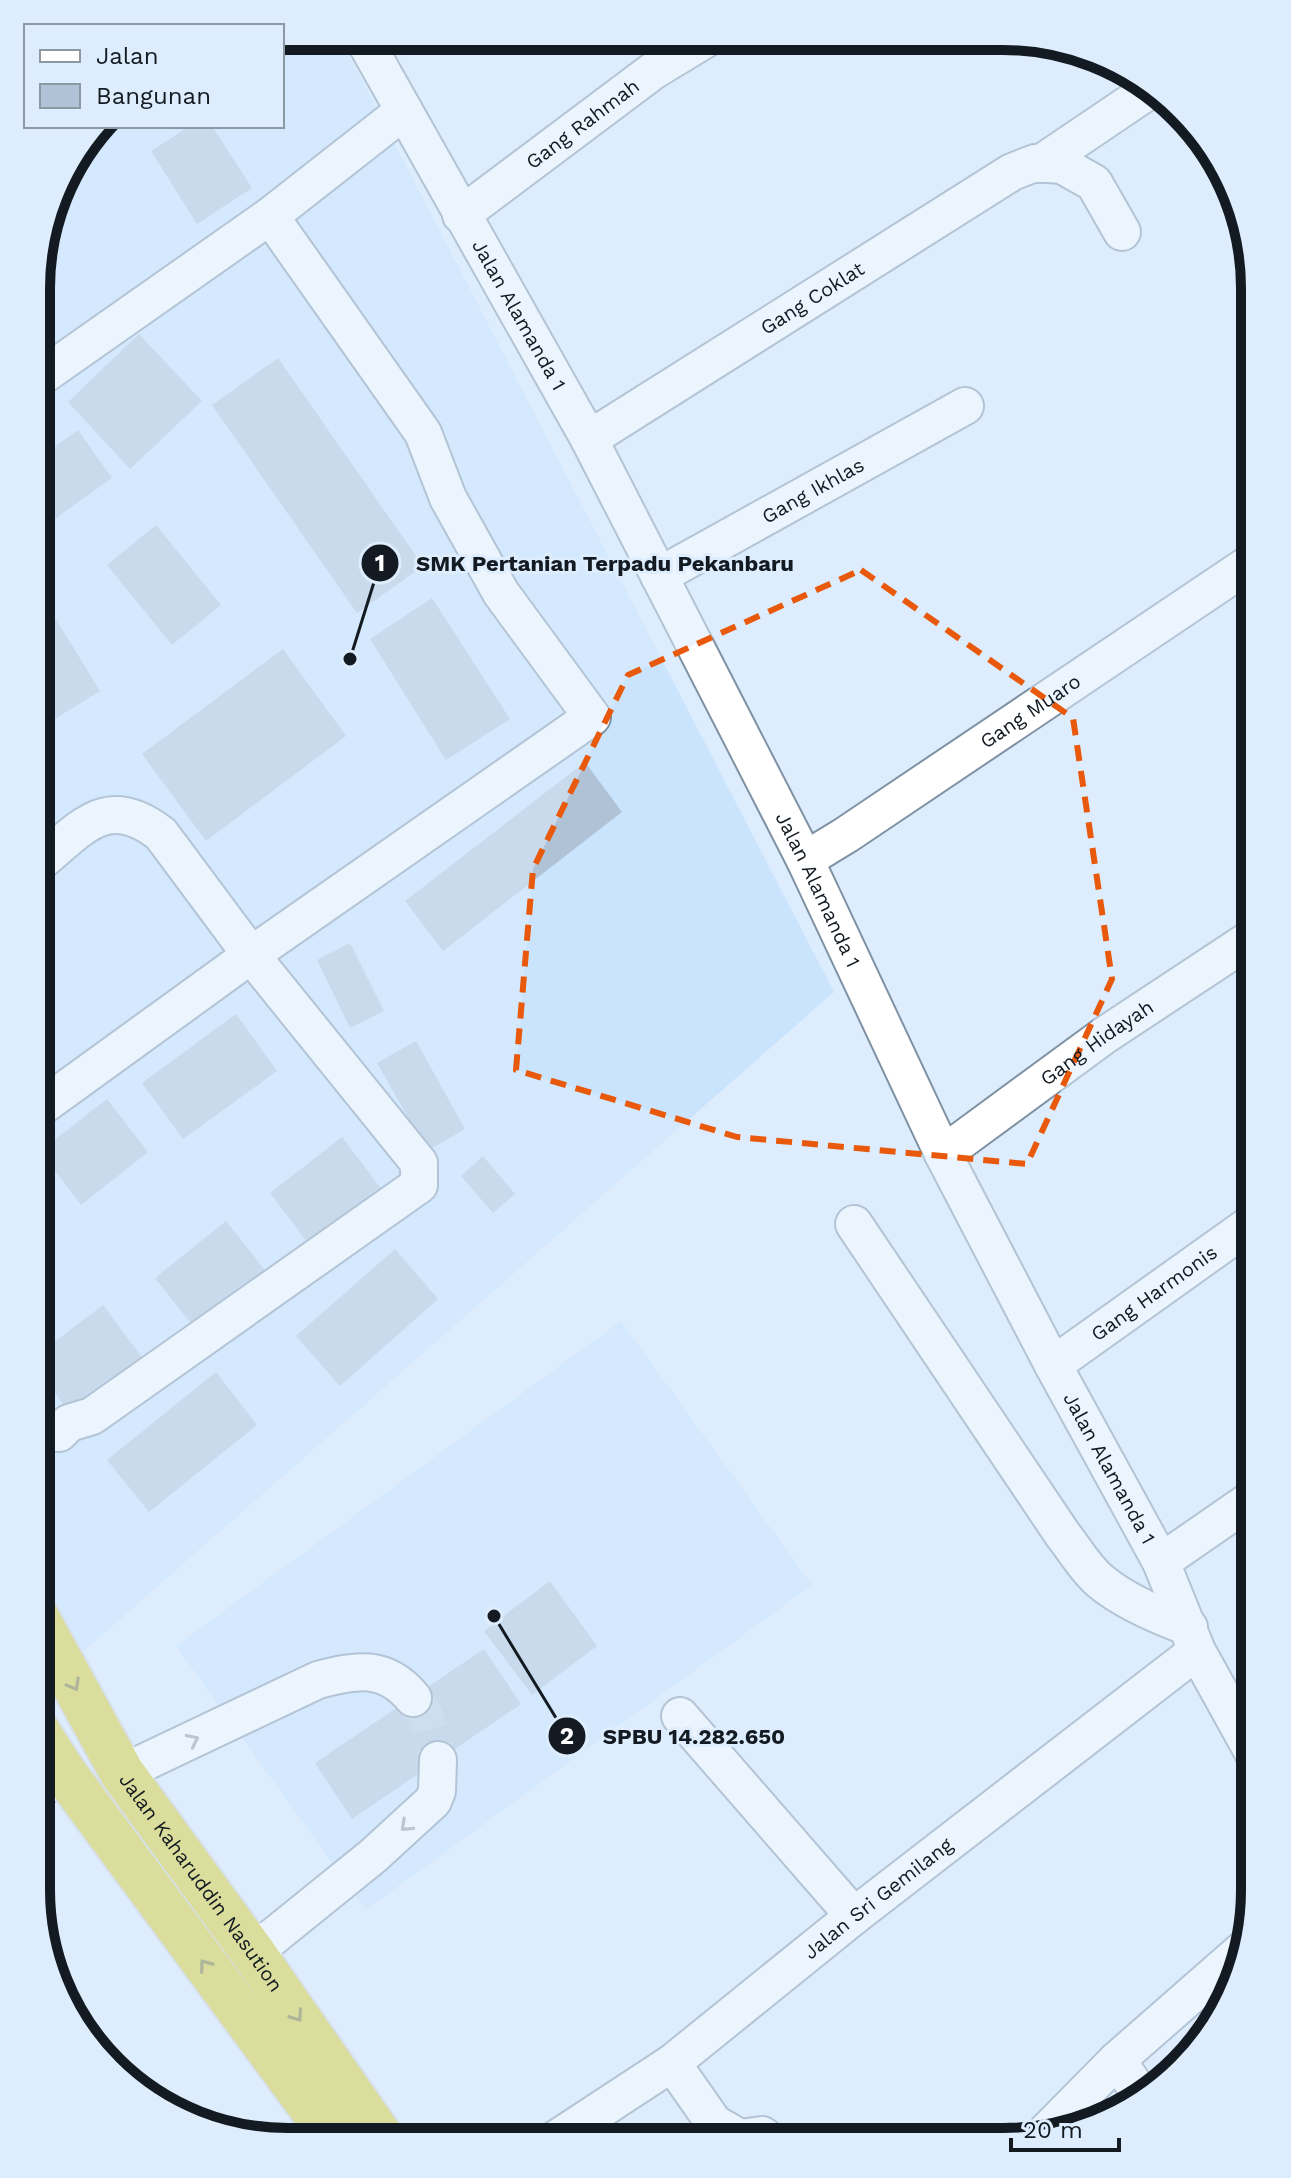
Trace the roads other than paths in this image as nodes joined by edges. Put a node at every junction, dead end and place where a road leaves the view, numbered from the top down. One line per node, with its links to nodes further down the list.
1 (370, 50): 4 (street, Jalan Alamanda 1)
2 (688, 50): 6 (street, Gang Rahmah)
3 (1142, 95): 5 (street, Gang Coklat)
4 (404, 111): 6 (street, Jalan Alamanda 1); 7 (street)
5 (1040, 164): 8 (street); 11 (street, Gang Coklat)
6 (461, 215): 11 (street, Jalan Alamanda 1)
7 (270, 216): 9 (street); 17 (street)
8 (1122, 232)
9 (50, 371)
10 (965, 406): 13 (street, Gang Ikhlas)
11 (589, 439): 13 (street, Jalan Alamanda 1)
12 (1241, 570): 15 (street, Gang Muaro)
13 (659, 576): 15 (street, Jalan Alamanda 1)
14 (50, 854): 17 (street)
15 (805, 860): 19 (street, Jalan Alamanda 1)
16 (1241, 946): 19 (street, Gang Hidayah)
17 (251, 955): 18 (street); 23 (street)
18 (50, 1101)
19 (943, 1154): 22 (street, Jalan Alamanda 1)
20 (854, 1224): 26 (street)
21 (1240, 1231): 22 (street, Gang Harmonis)
22 (1053, 1365): 25 (street, Jalan Alamanda 1)
23 (59, 1433)
24 (1240, 1507): 25 (street)
25 (1161, 1562): 26 (street, Jalan Alamanda 1)
26 (1193, 1639): 30 (street, Jalan Alamanda 1); 34 (street, Jalan Sri Gemilang)
27 (50, 1642): 32 (highway, Jalan Kaharuddin Nasution, one-way to 32)
28 (413, 1698): 32 (street, one-way to 28)
29 (680, 1716): 34 (street)
30 (1240, 1719)
31 (438, 1760): 35 (street, one-way to 35)
32 (122, 1773): 35 (highway, Jalan Kaharuddin Nasution)
33 (50, 1782): 41 (highway, one-way to 33)
34 (854, 1916): 38 (street, Jalan Sri Gemilang)
35 (253, 1953): 42 (highway, Jalan Kaharuddin Nasution, one-way to 42)
36 (1229, 1962): 37 (street)
37 (1117, 2060): 39 (street); 40 (street)
38 (672, 2063): 43 (street, Jalan Sri Gemilang); 44 (street)
39 (1136, 2087)
40 (1056, 2122)
41 (325, 2128)
42 (375, 2128)
43 (573, 2128)
44 (723, 2128)

